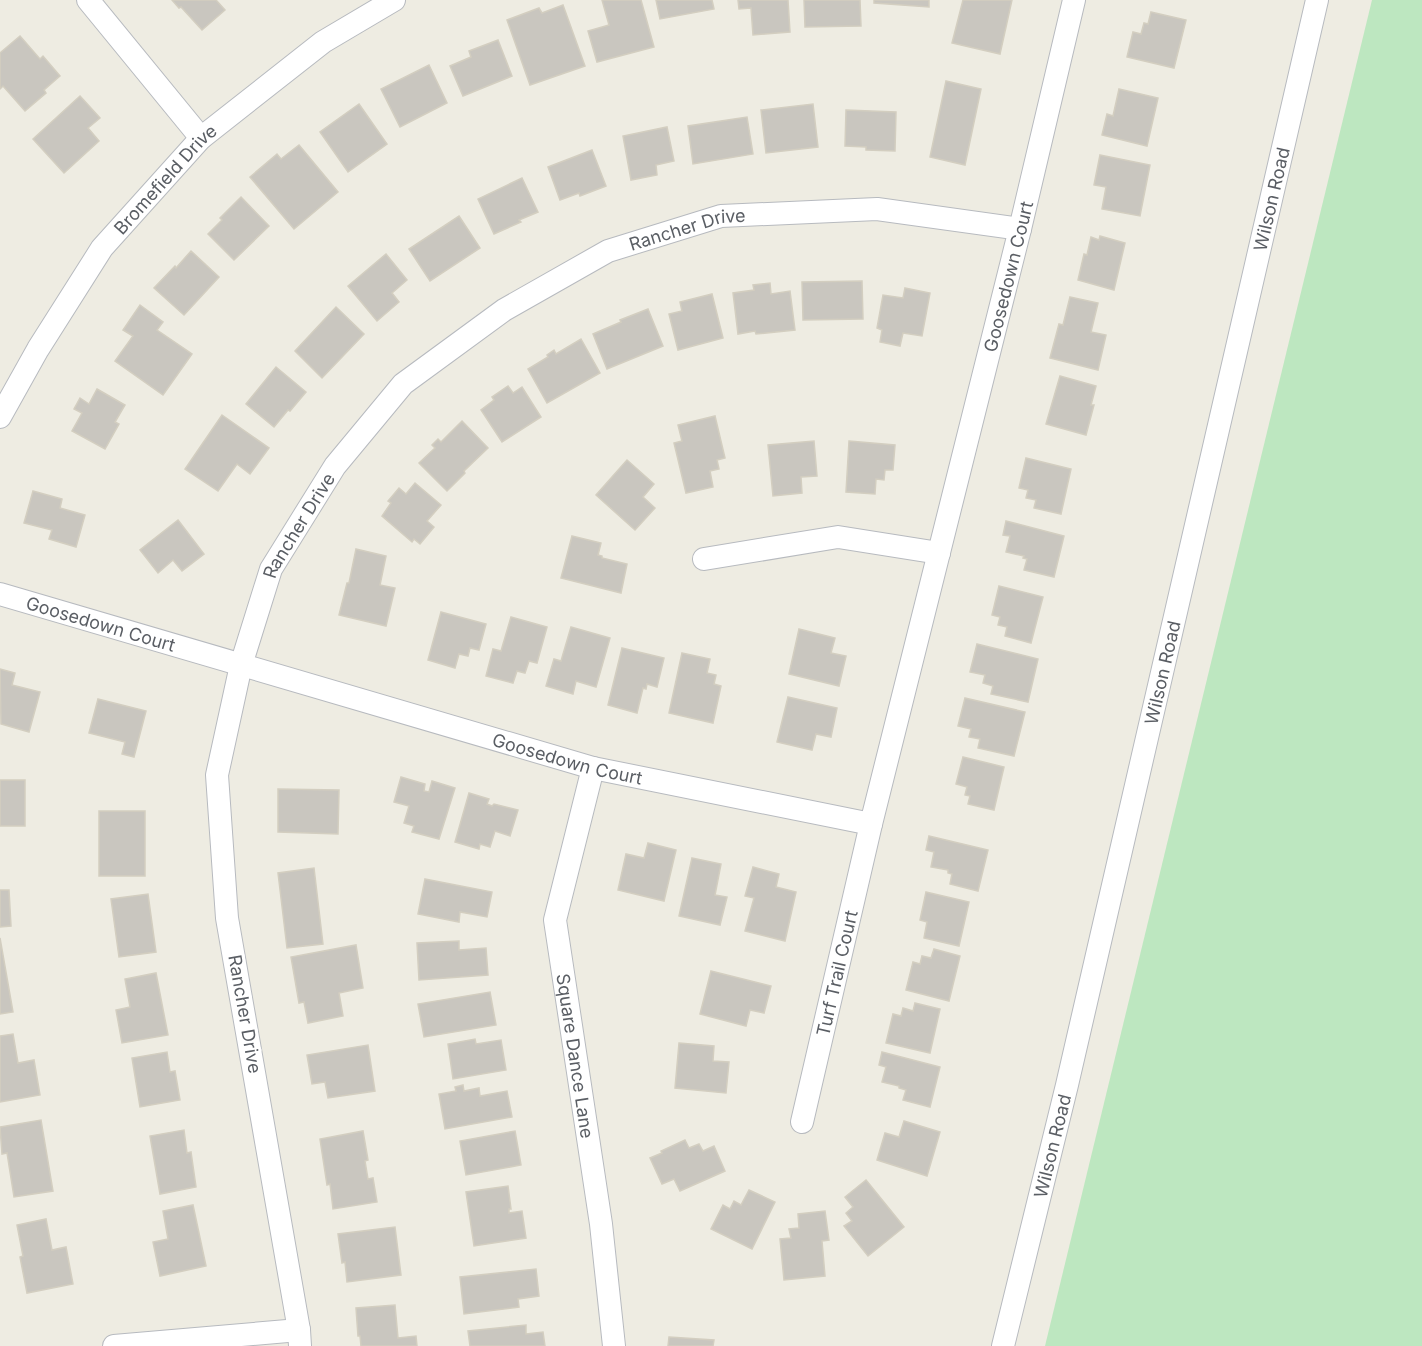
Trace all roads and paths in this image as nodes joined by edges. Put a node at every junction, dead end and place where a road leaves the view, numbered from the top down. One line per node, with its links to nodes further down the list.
1 (88, 0): 5 (street)
2 (394, 0): 5 (street, Bromefield Drive)
3 (1074, 0): 6 (street, Goosedown Court)
4 (1317, 0): 18 (street, Wilson Road)
5 (201, 138): 7 (street, Bromefield Drive)
6 (1020, 229): 8 (street, Goosedown Court); 11 (street, Rancher Drive)
7 (0, 417)
8 (939, 553): 9 (street); 13 (street, Goosedown Court)
9 (704, 560)
10 (0, 594): 11 (street, Goosedown Court)
11 (241, 665): 12 (street, Goosedown Court); 15 (street, Rancher Drive)
12 (592, 768): 13 (street, Goosedown Court); 17 (street, Square Dance Lane)
13 (871, 824): 14 (street, Turf Trail Court)
14 (802, 1122)
15 (300, 1338): 16 (street)
16 (114, 1346)
17 (614, 1346)
18 (1003, 1346)

